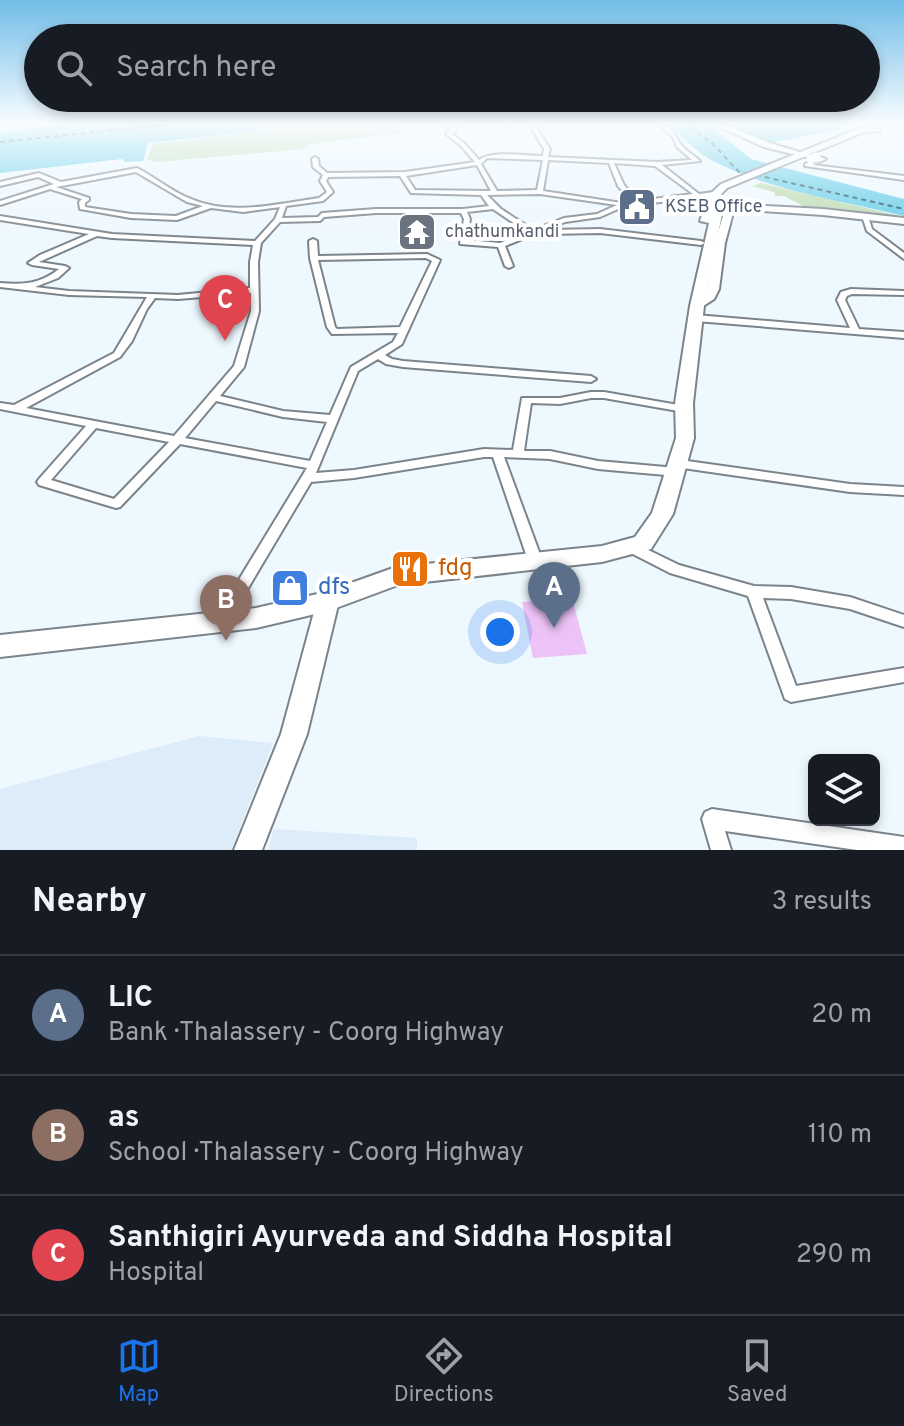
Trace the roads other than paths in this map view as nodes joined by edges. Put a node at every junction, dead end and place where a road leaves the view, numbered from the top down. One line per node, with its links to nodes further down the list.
1 (611, 161): 25 (street)
2 (315, 162): 12 (street)
3 (544, 162): 20 (street)
4 (621, 162): 10 (street)
5 (688, 162): 10 (street)
6 (793, 162): 14 (main road)
7 (798, 162): 14 (main road)
8 (816, 162): 13 (street)
9 (479, 163): 11 (street); 18 (street)
10 (657, 164): 22 (street)
11 (402, 174): 12 (street); 19 (street)
12 (326, 175): 24 (street)
13 (904, 178)
14 (747, 180): 27 (main road)
15 (0, 184): 16 (street)
16 (60, 184): 17 (street); 30 (street)
17 (49, 187): 26 (street); 30 (street)
18 (494, 191): 20 (street); 21 (street)
19 (413, 192): 21 (street); 32 (street)
20 (540, 192): 23 (street)
21 (483, 193): 31 (street)
22 (696, 194): 25 (street); 27 (street)
23 (564, 196): 29 (street); 36 (street)
24 (321, 200): 28 (street); 34 (street)
25 (634, 201): 29 (street)
26 (1, 203)
27 (718, 203): 35 (street); 44 (main road); 54 (main road)
28 (284, 204): 30 (street); 38 (street)
29 (624, 204): 36 (street)
30 (210, 206)
31 (494, 207): 33 (street); 41 (street)
32 (412, 210): 33 (street); 34 (street)
33 (463, 211): 45 (street)
34 (322, 215): 38 (street)
35 (865, 216): 39 (street); 46 (street)
36 (577, 217): 41 (street)
37 (0, 218): 40 (street)
38 (278, 220): 43 (street)
39 (904, 221)
40 (97, 233): 43 (street); 50 (street)
41 (535, 233): 44 (street); 45 (street)
42 (313, 241): 47 (street)
43 (257, 243): 51 (street)
44 (701, 243): 54 (main road)
45 (501, 245): 48 (street)
46 (904, 257)
47 (314, 258): 56 (street); 56 (street)
48 (509, 266)
49 (0, 285): 50 (street)
50 (25, 288): 53 (street)
51 (254, 290): 53 (street); 60 (street)
52 (904, 293): 55 (street)
53 (153, 295): 62 (street)
54 (698, 305): 55 (street); 63 (main road)
55 (855, 329): 57 (street)
56 (403, 330): 58 (street)
57 (904, 335)
58 (379, 356): 59 (street); 64 (street)
59 (591, 379)
60 (215, 398): 64 (street); 66 (street)
61 (0, 406): 62 (street)
62 (17, 408): 65 (street)
63 (684, 409): 68 (street); 70 (main road)
64 (334, 419): 69 (street)
65 (94, 423): 66 (street); 66 (street)
66 (177, 440): 69 (street)
67 (497, 453): 68 (street); 71 (street); 74 (street)
68 (518, 453): 70 (street)
69 (314, 466): 71 (street)
70 (678, 468): 72 (street); 73 (main road)
71 (307, 478): 78 (street)
72 (904, 491)
73 (634, 548): 74 (main road); 75 (street)
74 (535, 560): 76 (main road)
75 (754, 592): 77 (street); 80 (street)
76 (328, 601): 78 (main road); 82 (street)
77 (904, 621)
78 (220, 623): 79 (main road)
79 (2, 650)
80 (904, 675)
81 (904, 847): 83 (street)
82 (248, 850)
83 (721, 850)

